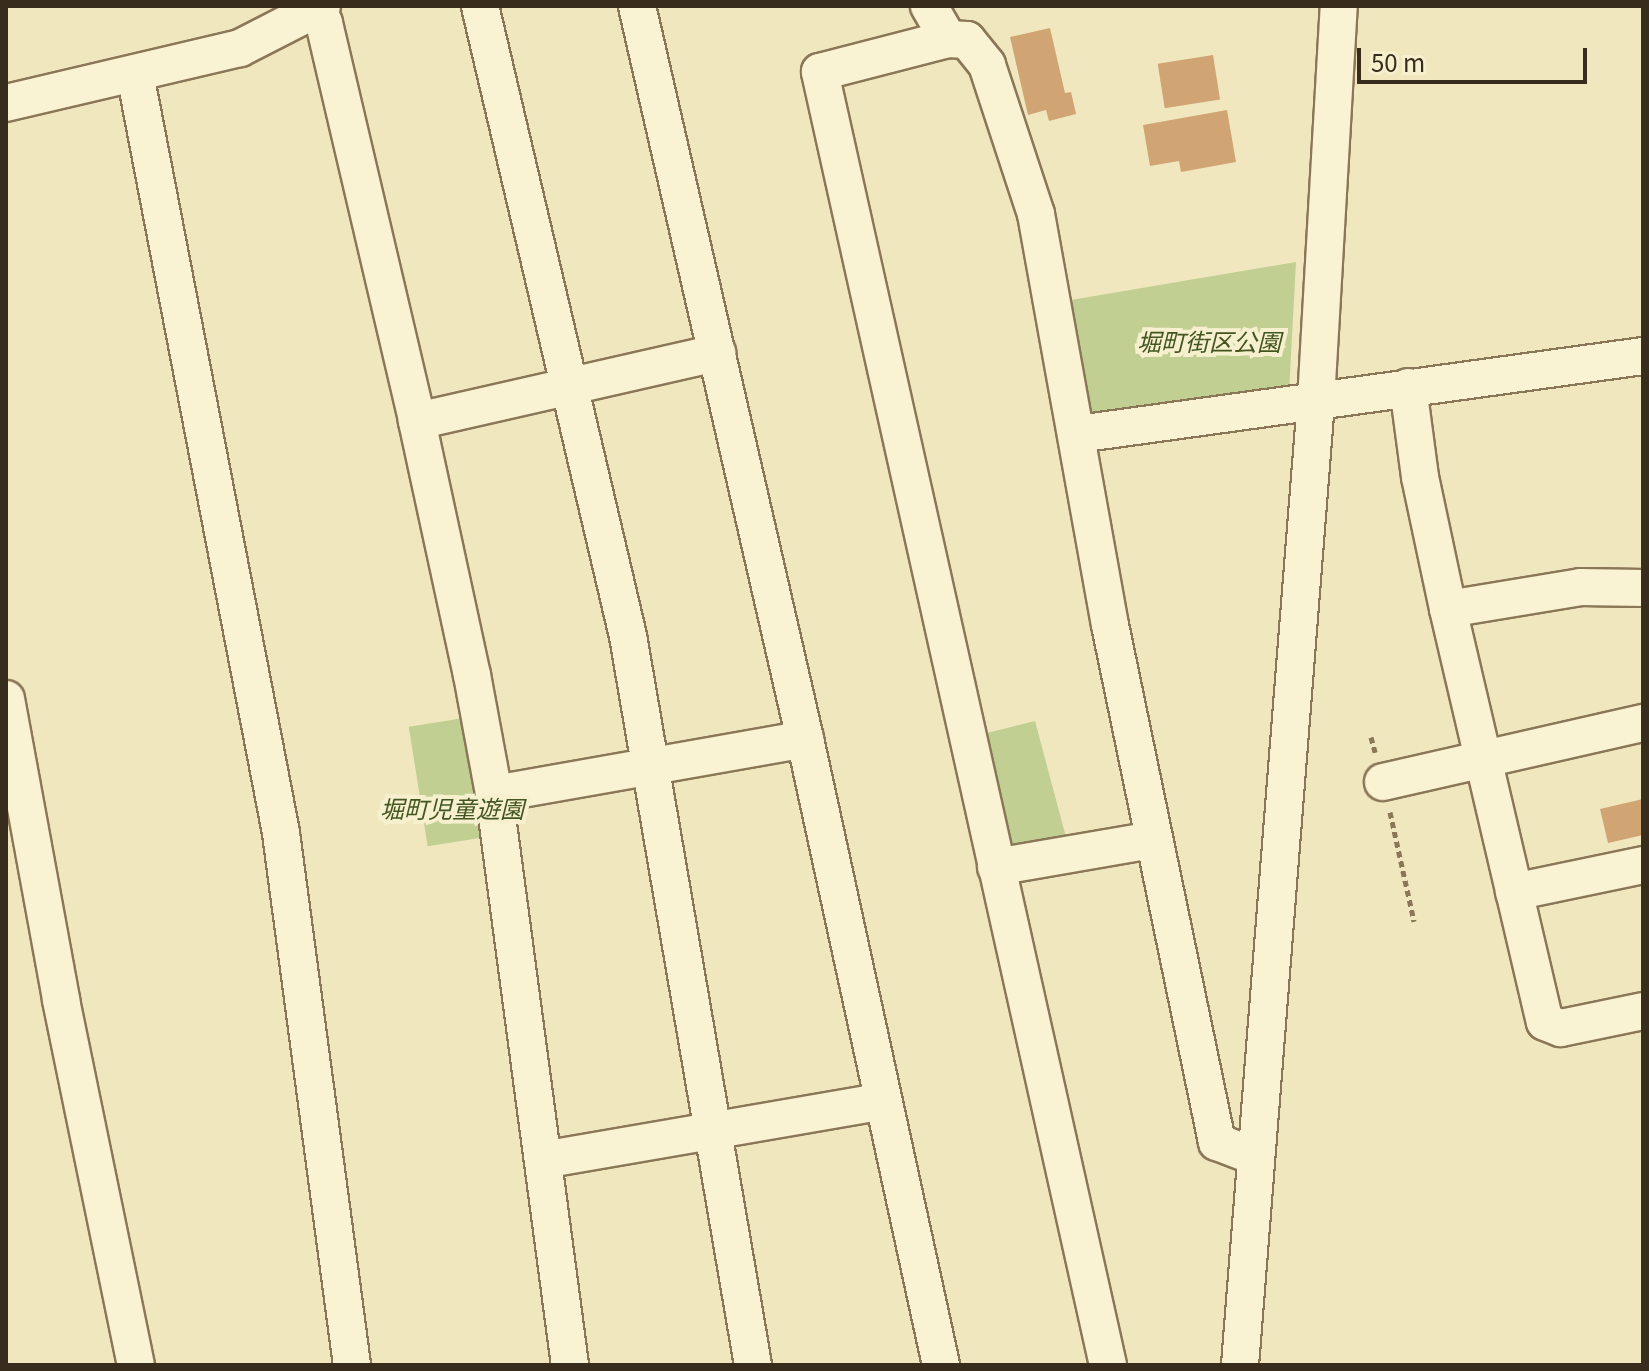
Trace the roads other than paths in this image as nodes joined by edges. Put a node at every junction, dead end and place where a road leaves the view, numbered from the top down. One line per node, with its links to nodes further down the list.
1 (480, 6): 11 (street)
2 (637, 6): 9 (street)
3 (929, 6): 6 (street)
4 (1339, 6): 13 (street)
5 (320, 8): 7 (street); 14 (street)
6 (948, 39): 15 (street); 27 (street)
7 (135, 74): 8 (street); 35 (street)
8 (6, 103)
9 (717, 353): 11 (street); 20 (street)
10 (1643, 356): 12 (street)
11 (569, 384): 14 (street); 22 (street)
12 (1408, 387): 13 (street); 17 (street)
13 (1316, 401): 15 (street); 32 (street)
14 (417, 421): 24 (street)
15 (1078, 434): 25 (street)
16 (1643, 588): 17 (street)
17 (1448, 609): 21 (street)
18 (6, 699): 34 (street)
19 (1643, 723): 21 (street)
20 (805, 739): 22 (street); 30 (street)
21 (1481, 760): 23 (street); 28 (street)
22 (650, 766): 24 (street); 31 (street)
23 (1383, 782)
24 (494, 794): 33 (street)
25 (1153, 840): 27 (street); 32 (street)
26 (1643, 865): 28 (street)
27 (996, 867): 39 (street)
28 (1514, 892): 29 (street)
29 (1643, 1011)
30 (883, 1101): 31 (street); 38 (street)
31 (714, 1132): 33 (street); 37 (street)
32 (1254, 1156): 40 (street)
33 (543, 1160): 36 (street)
34 (136, 1365)
35 (352, 1365)
36 (570, 1365)
37 (753, 1365)
38 (941, 1365)
39 (1108, 1365)
40 (1240, 1365)

